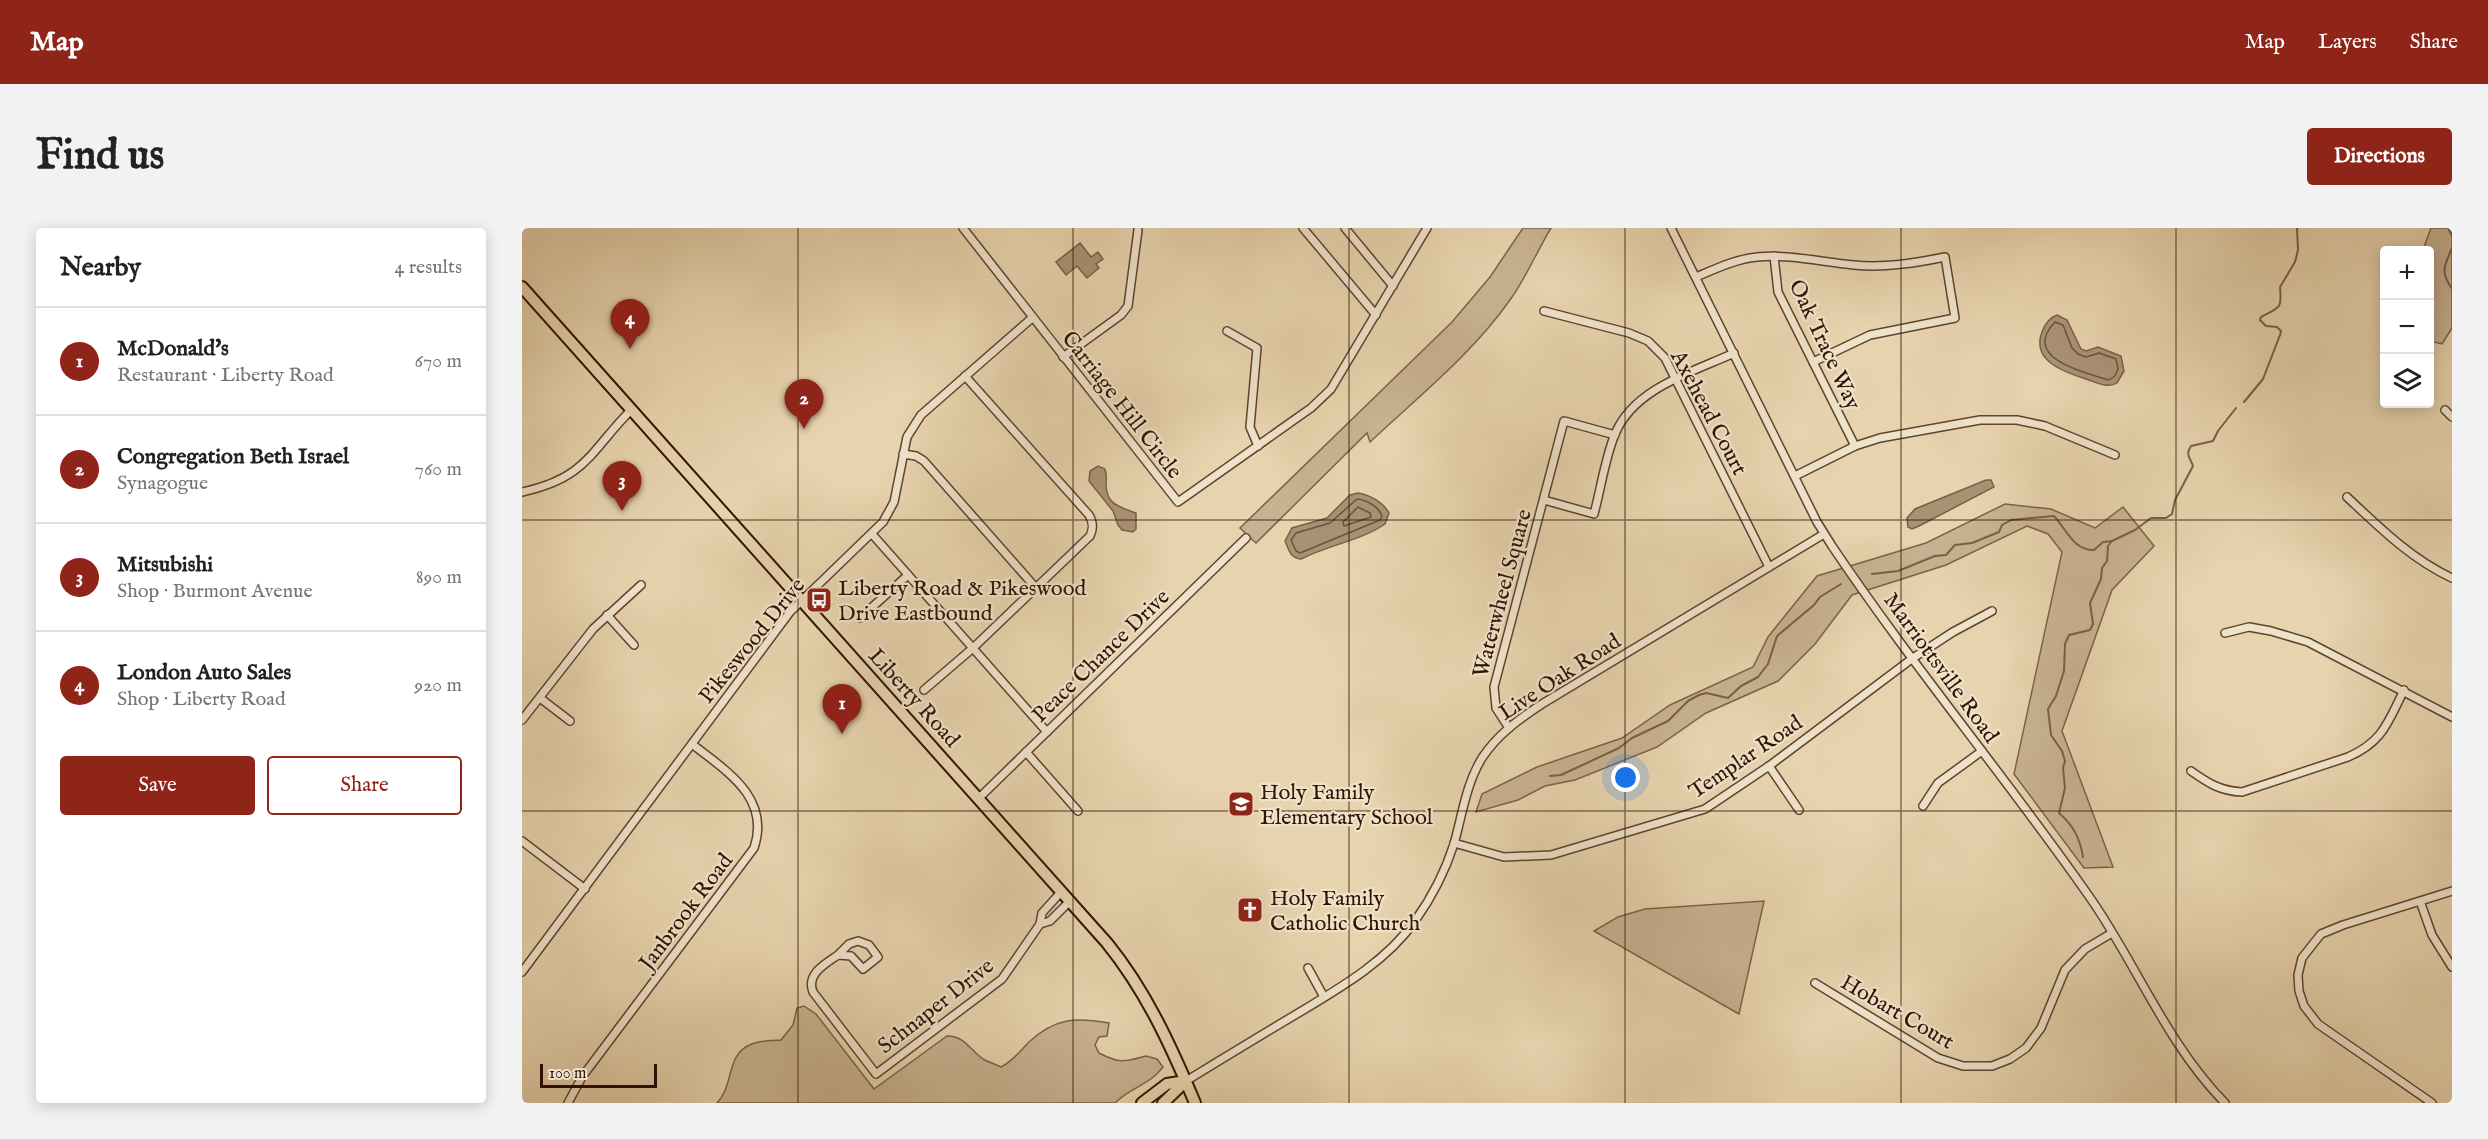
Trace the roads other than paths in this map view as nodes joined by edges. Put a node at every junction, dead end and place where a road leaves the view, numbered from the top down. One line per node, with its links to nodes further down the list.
1 (963, 228): 13 (street, Carriage Hill Circle)
2 (1303, 228): 12 (street)
3 (1345, 228): 9 (street)
4 (1427, 228): 9 (street, Carriage Hill Circle)
5 (1671, 228): 8 (street, Marriottsville Road)
6 (1138, 230): 16 (street)
7 (1773, 256): 8 (street); 17 (street, Oak Trace Way); 17 (street)
8 (1696, 277): 15 (street, Marriottsville Road)
9 (1393, 286): 12 (street, Carriage Hill Circle)
10 (522, 287): 20 (main road, Liberty Road)
11 (1544, 311): 19 (street, Axehead Court)
12 (1376, 315): 24 (street, Carriage Hill Circle)
13 (1032, 318): 16 (street, Carriage Hill Circle); 18 (street, Pikeswood Drive)
14 (1227, 331): 24 (street)
15 (1734, 353): 19 (street, Waterwheel Square); 28 (street, Marriottsville Road)
16 (1063, 357): 24 (street, Carriage Hill Circle)
17 (1812, 362): 25 (street, Oak Trace Way)
18 (965, 376): 26 (street, Pikeswood Drive); 39 (street)
19 (1675, 380): 23 (street, Waterwheel Square); 35 (street, Axehead Court)
20 (632, 409): 29 (street); 40 (main road, Liberty Road)
21 (2445, 410): 22 (street)
22 (2452, 417)
23 (1615, 435): 31 (street, Waterwheel Square); 31 (street, Waterwheel Square)
24 (1258, 446)
25 (1855, 446): 27 (street); 28 (street)
26 (903, 454): 32 (street, Pikeswood Drive); 39 (street)
27 (2115, 454)
28 (1795, 476): 33 (street, Marriottsville Road)
29 (522, 492)
30 (2347, 496): 37 (street)
31 (1544, 500): 54 (street, Waterwheel Square)
32 (872, 534): 36 (street); 40 (street, Pikeswood Drive)
33 (1824, 534): 35 (street, Live Oak Road); 47 (street, Marriottsville Road)
34 (1246, 538): 55 (street, Peace Chance Drive)
35 (1769, 567): 54 (street, Live Oak Road)
36 (908, 575): 43 (street); 46 (street)
37 (2452, 578)
38 (640, 585): 42 (street)
39 (1036, 588): 46 (street)
40 (802, 599): 56 (street, Pikeswood Drive); 61 (main road, Liberty Road)
41 (1992, 611): 47 (street, Templar Road)
42 (607, 615): 45 (street); 50 (street)
43 (860, 618)
44 (2225, 633): 49 (street)
45 (634, 645)
46 (973, 648): 48 (street); 55 (street)
47 (1913, 658): 57 (street, Marriottsville Road); 59 (street, Templar Road)
48 (924, 690)
49 (2404, 690): 51 (street); 60 (street)
50 (540, 698): 52 (street); 53 (street)
51 (2452, 717)
52 (522, 720)
53 (570, 721)
54 (1509, 728): 66 (street, Live Oak Road)
55 (1047, 732): 58 (street, Peace Chance Drive)
56 (692, 744): 67 (street, Pikeswood Drive); 81 (street, Janbrook Road)
57 (1982, 751): 62 (street); 73 (street, Marriottsville Road)
58 (1026, 752): 61 (street, Peace Chance Drive); 64 (street)
59 (1769, 766): 63 (street); 66 (street, Templar Road)
60 (2191, 771)
61 (979, 798): 68 (main road, Liberty Road)
62 (1923, 806)
63 (1799, 810)
64 (1078, 811)
65 (522, 841): 67 (street)
66 (1454, 843): 79 (street, Live Oak Road)
67 (585, 889): 77 (street, Pikeswood Drive)
68 (1062, 891): 70 (main road, Liberty Road); 72 (street, Schnaper Drive)
69 (2452, 891): 71 (street)
70 (1070, 901): 72 (street, Schnaper Drive); 80 (main road, Liberty Road)
71 (2420, 901): 75 (street); 86 (street)
72 (1040, 924): 74 (street, Schnaper Drive)
73 (2112, 933): 78 (street, Hobart Court); 85 (street, Marriottsville Road)
74 (838, 955): 74 (street, Schnaper Drive)
75 (2452, 967)
76 (1308, 968): 79 (street)
77 (522, 972)
78 (1815, 983)
79 (1324, 998): 80 (street, Live Oak Road)
80 (1186, 1081): 82 (main road); 83 (main road); 84 (main road, Liberty Road)
81 (568, 1103)
82 (1142, 1103)
83 (1163, 1103)
84 (1196, 1103)
85 (2225, 1103)
86 (2432, 1103)

